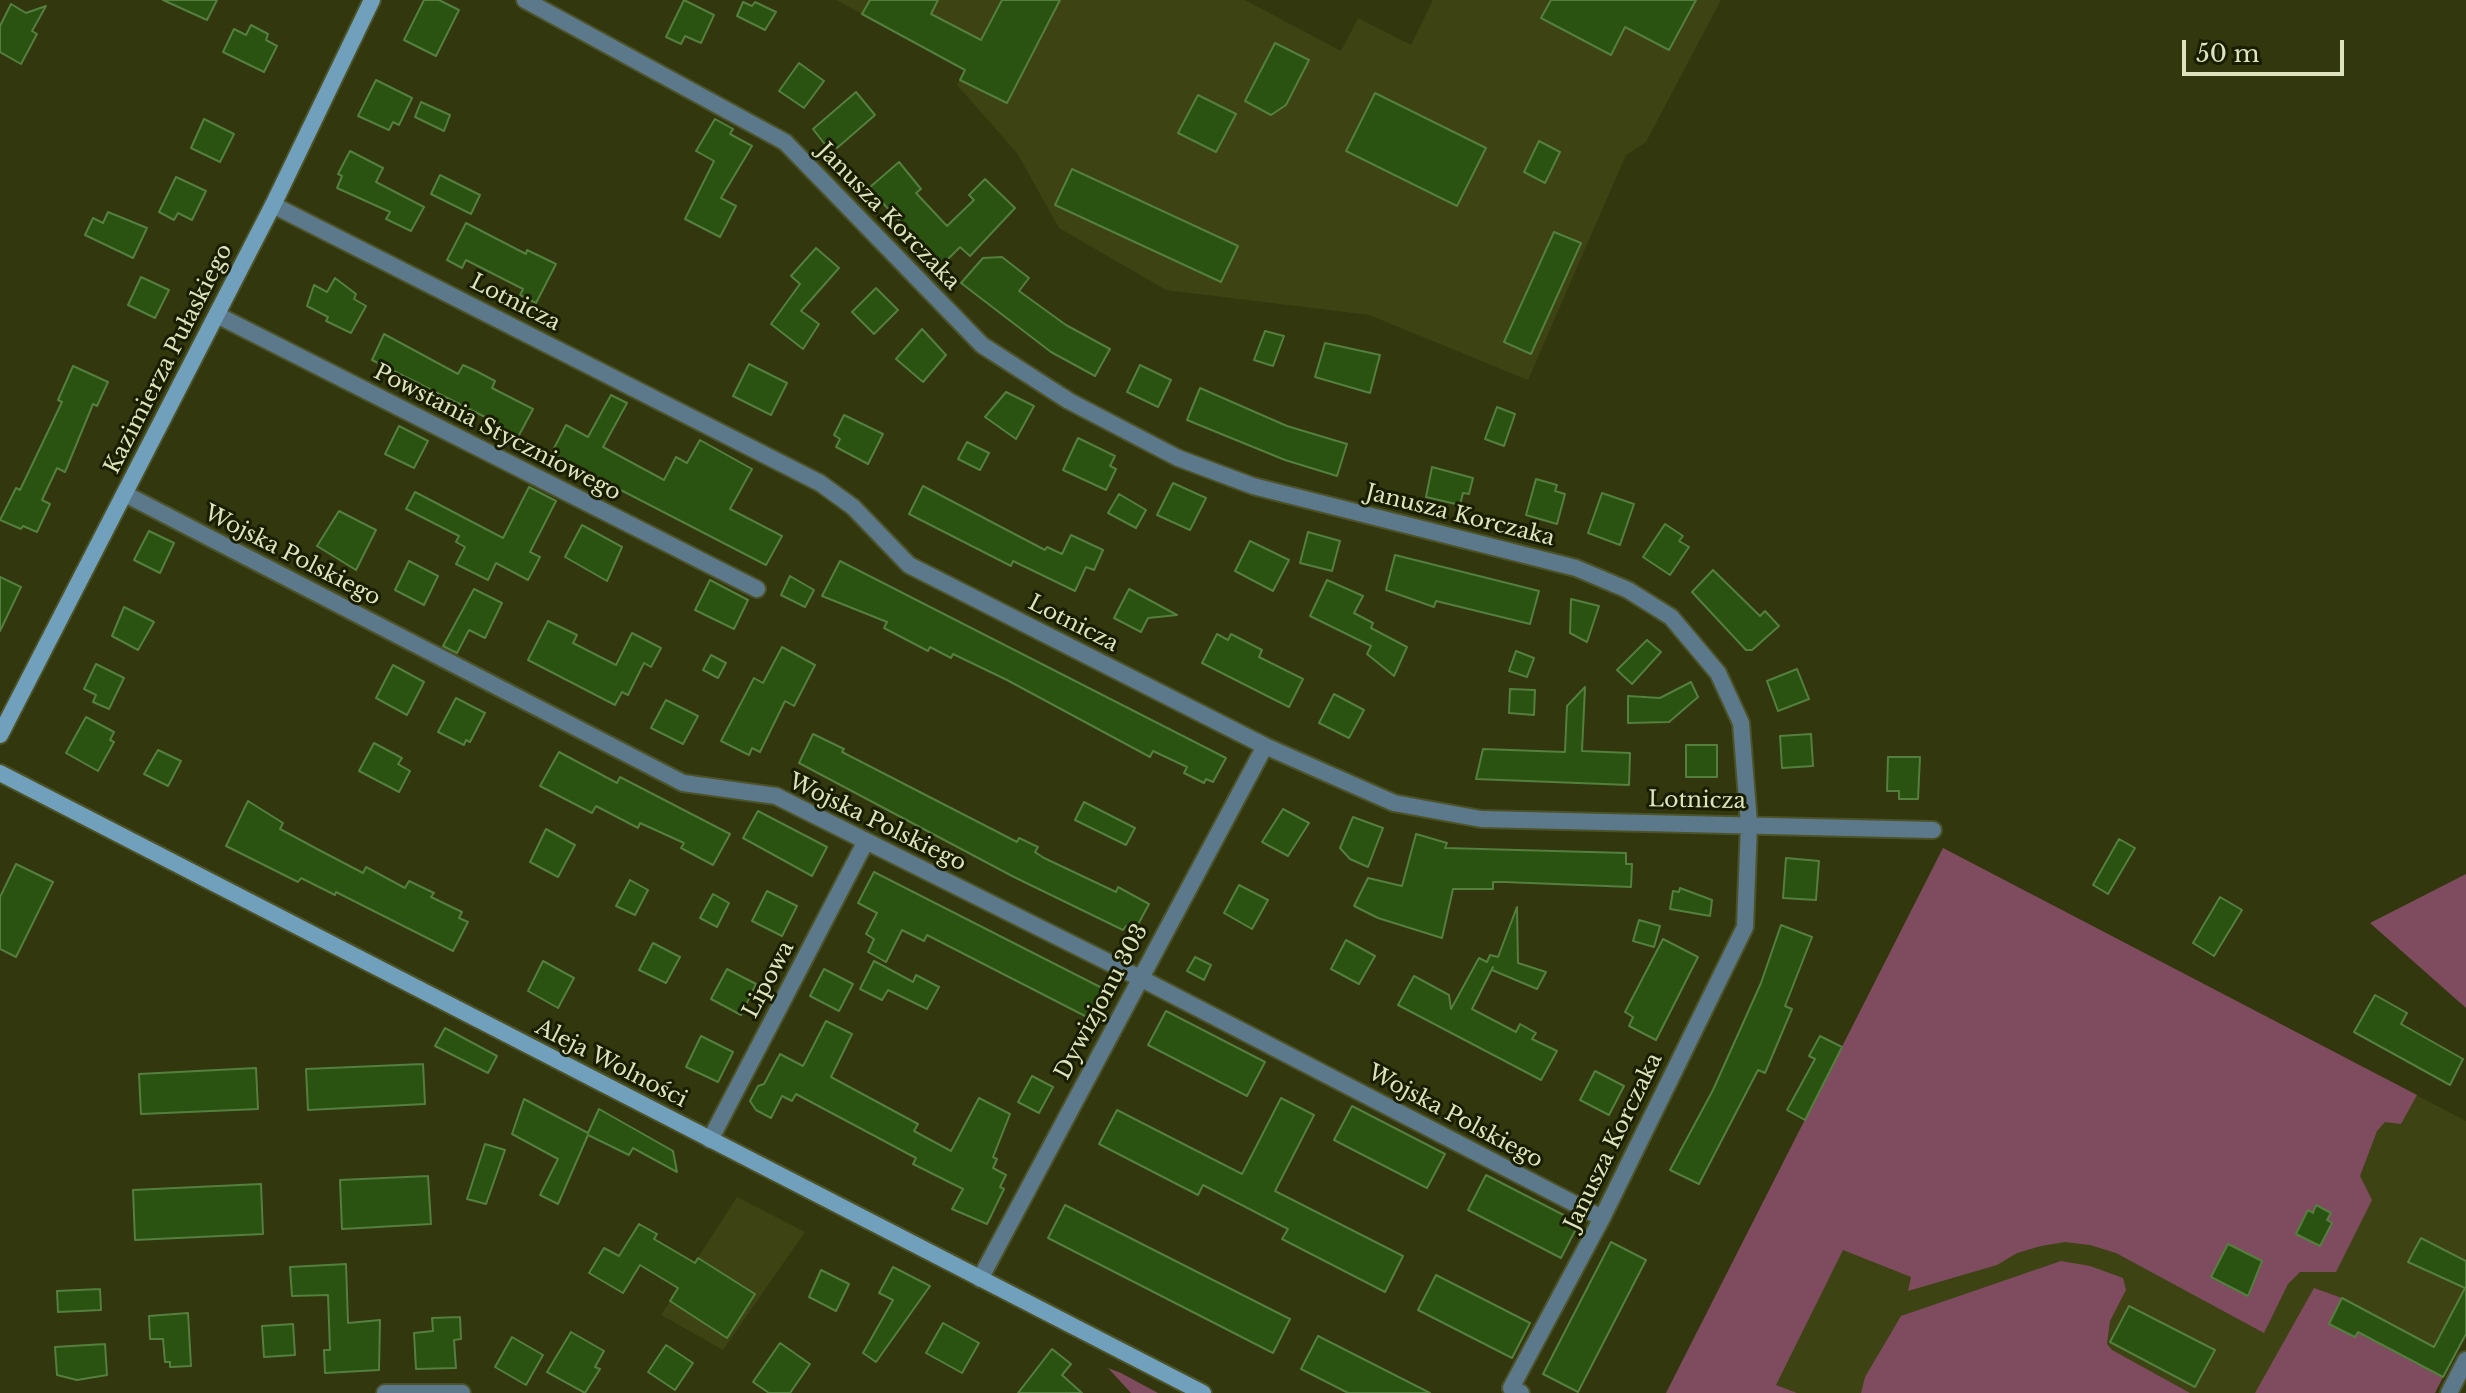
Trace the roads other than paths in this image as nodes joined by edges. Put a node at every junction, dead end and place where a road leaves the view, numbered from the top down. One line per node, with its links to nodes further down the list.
1 (372, 0): 3 (street, Kazimierza Pułaskiego)
2 (525, 0): 10 (street, Janusza Korczaka)
3 (273, 205): 4 (street, Kazimierza Pułaskiego); 8 (street, Lotnicza)
4 (217, 315): 5 (street, Kazimierza Pułaskiego); 6 (street, Powstania Styczniowego)
5 (125, 494): 7 (street, Kazimierza Pułaskiego); 12 (street, Wojska Polskiego)
6 (757, 589)
7 (0, 735)
8 (1265, 746): 10 (street, Lotnicza); 13 (street, Dywizjonu 303)
9 (0, 773): 14 (street, Aleja Wolności)
10 (1749, 824): 11 (street, Lotnicza); 15 (street, Janusza Korczaka)
11 (1933, 830)
12 (866, 841): 13 (street, Wojska Polskiego); 14 (street, Lipowa)
13 (1140, 978): 15 (street, Wojska Polskiego); 16 (street, Dywizjonu 303)
14 (710, 1140): 16 (street, Aleja Wolności)
15 (1602, 1218): 21 (street, Janusza Korczaka)
16 (980, 1279): 20 (street, Aleja Wolności)
17 (2466, 1360): 22 (street)
18 (385, 1393): 19 (street)
19 (462, 1393)
20 (1203, 1393)
21 (1521, 1393)
22 (2449, 1393)

